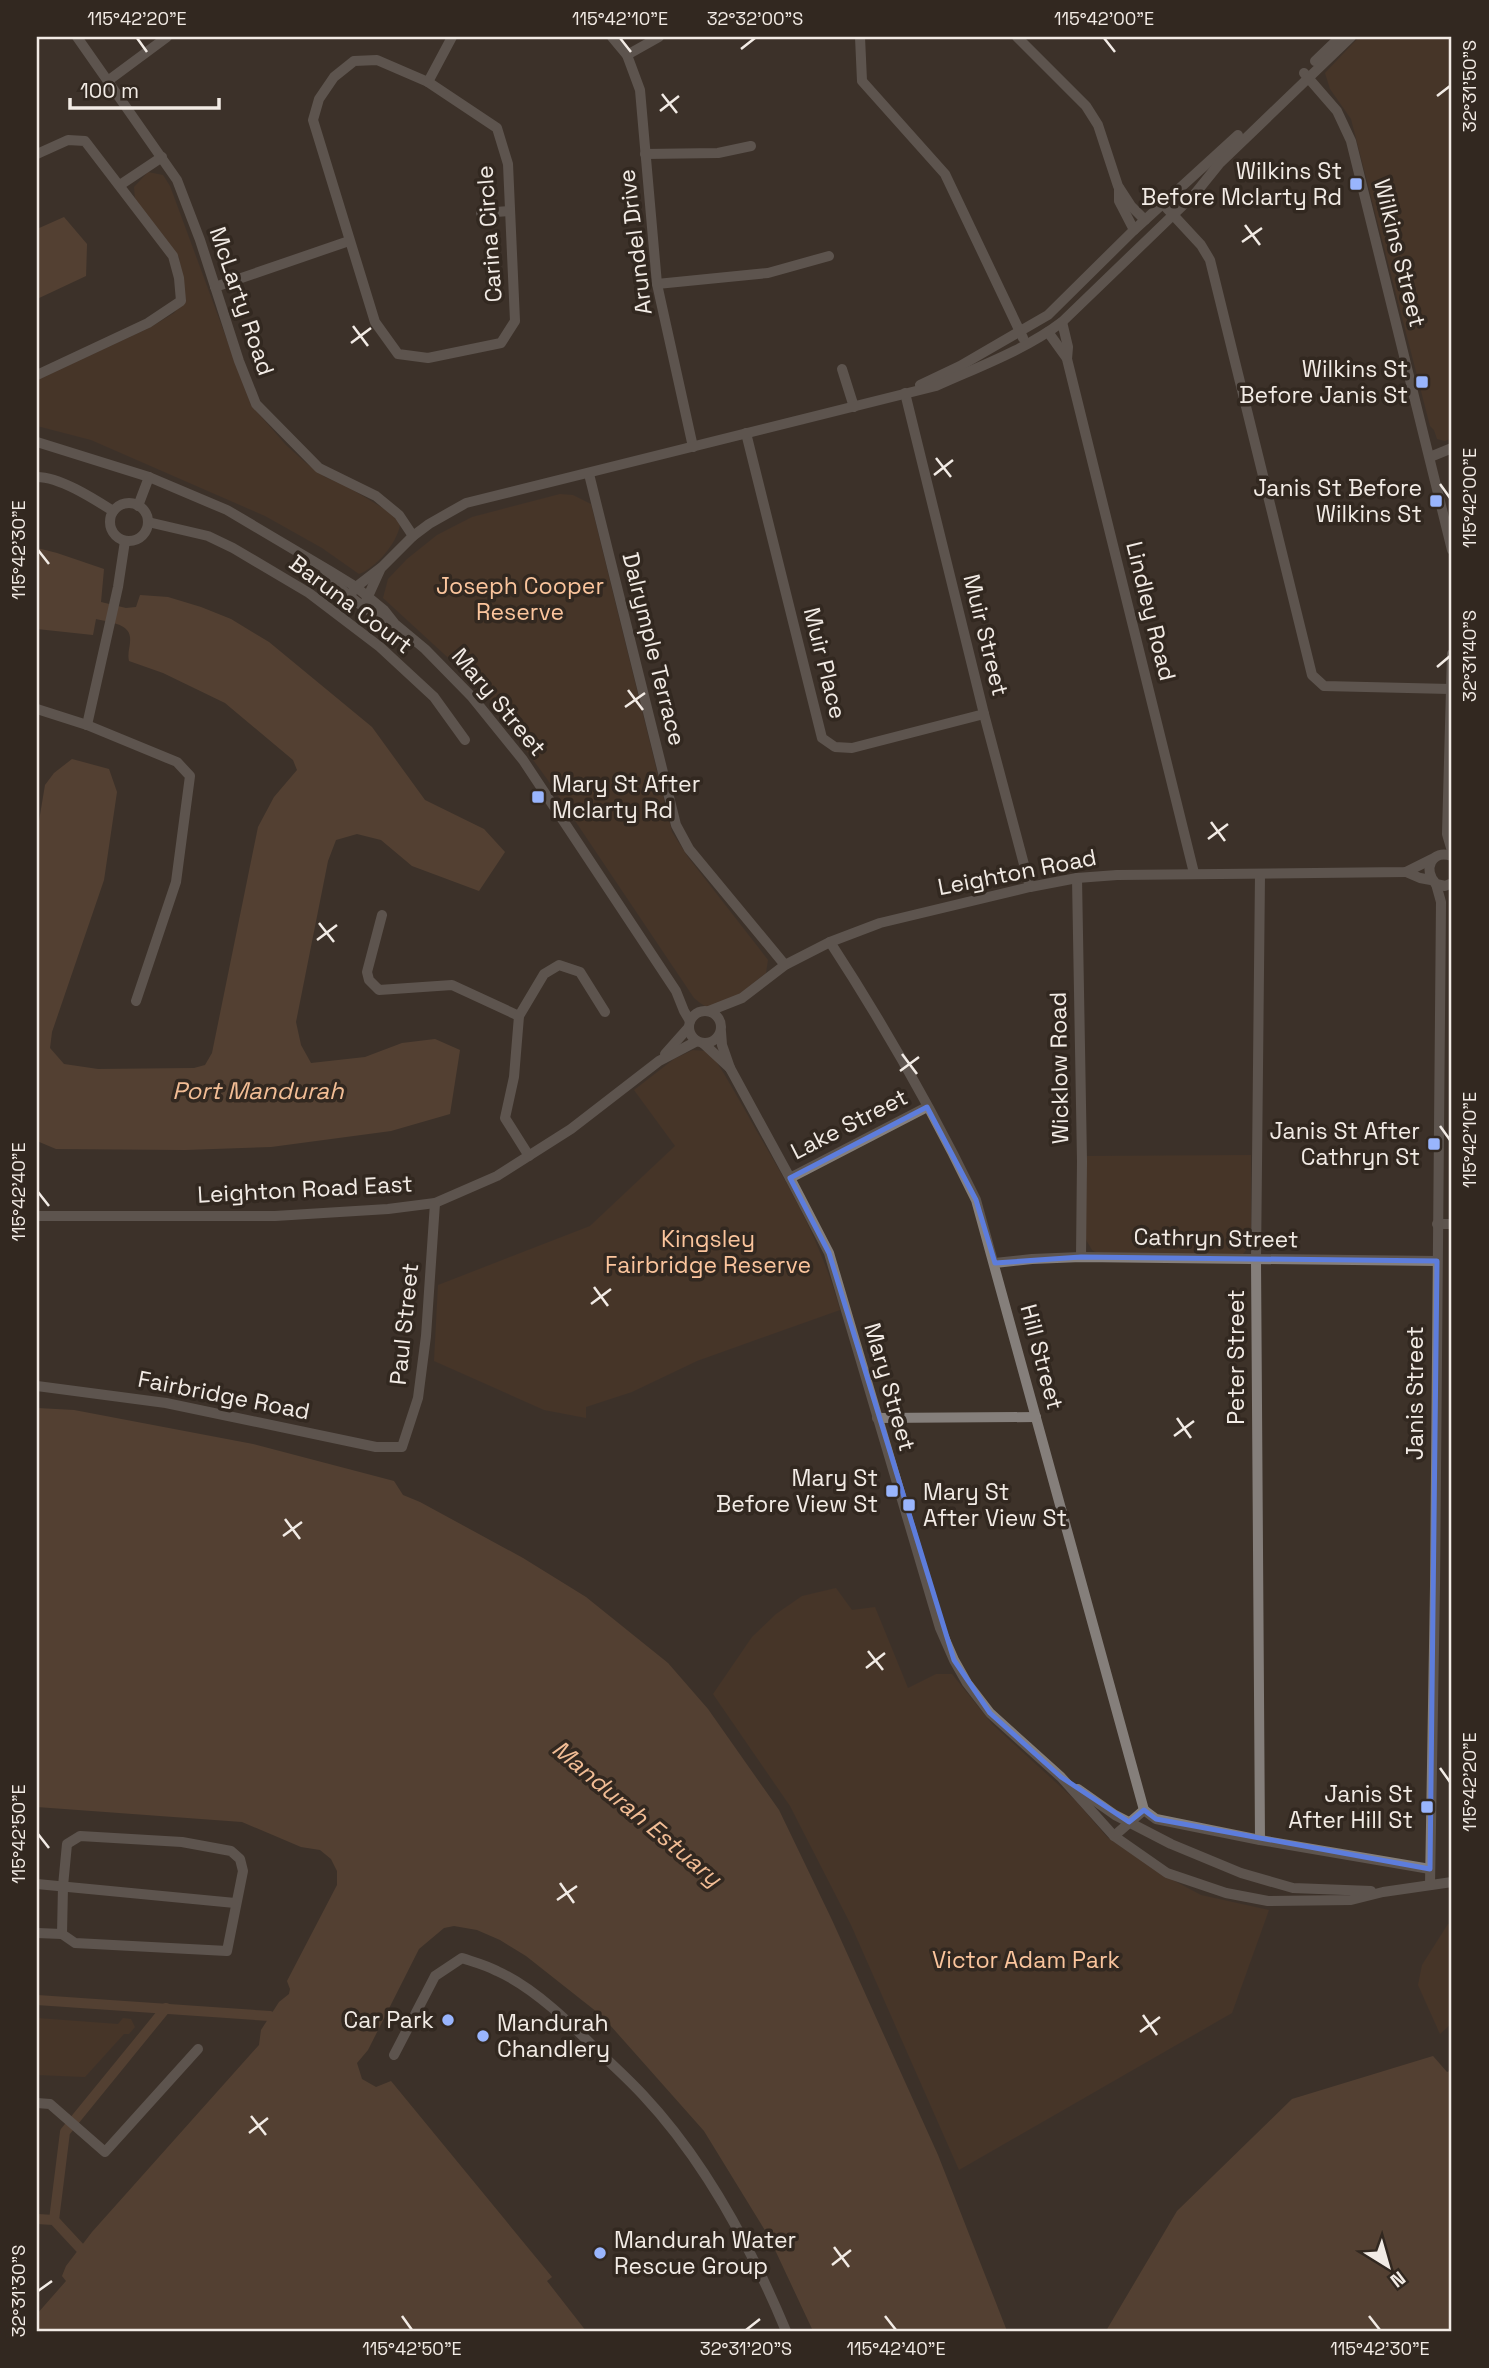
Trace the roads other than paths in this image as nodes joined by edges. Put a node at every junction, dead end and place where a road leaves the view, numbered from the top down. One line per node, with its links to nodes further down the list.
1 (77, 37): 12 (street, McLarty Road)
2 (167, 37): 12 (street)
3 (452, 37): 13 (street)
4 (612, 37): 10 (street, Arundel Drive)
5 (659, 37): 10 (street)
6 (860, 37): 31 (street)
7 (1017, 37): 23 (street)
8 (1340, 37): 11 (street)
9 (1351, 37): 11 (street)
10 (627, 55): 16 (street, Arundel Drive)
11 (1306, 75): 19 (street); 22 (street); 42 (street, Wilkins Street)
12 (109, 80): 17 (street, McLarty Road)
13 (428, 82): 20 (street, Carina Circle); 25 (street, Carina Circle)
14 (751, 146): 16 (street)
15 (37, 154): 18 (street)
16 (645, 154): 27 (street, Arundel Drive)
17 (162, 157): 18 (street); 28 (street, McLarty Road)
18 (120, 185): 35 (street)
19 (1163, 204): 22 (street); 23 (street)
20 (510, 211): 21 (street); 25 (street, Carina Circle)
21 (481, 213)
22 (1174, 215): 24 (street); 56 (street)
23 (1140, 225): 24 (street); 29 (street)
24 (1150, 237): 30 (street)
25 (349, 241): 28 (street)
26 (829, 256): 27 (street)
27 (657, 284): 40 (street, Arundel Drive)
28 (215, 287): 49 (street, McLarty Road)
29 (1048, 315): 30 (street); 31 (street)
30 (1055, 327): 32 (street); 33 (street, Lindley Road); 33 (street, Lindley Road)
31 (1021, 332): 32 (street); 36 (street)
32 (1026, 344): 36 (street)
33 (1067, 359): 66 (street, Lindley Road)
34 (842, 369): 37 (street)
35 (37, 375)
36 (905, 393): 37 (street); 58 (street, Muir Street)
37 (854, 407): 38 (street)
38 (746, 433): 40 (street); 58 (street, Muir Place)
39 (37, 442): 45 (street, Mary Street)
40 (693, 447): 43 (street)
41 (1452, 449): 42 (street)
42 (1430, 457): 51 (street)
43 (589, 474): 49 (street); 75 (street, Dalrymple Terrace)
44 (37, 477): 47 (street)
45 (149, 477): 46 (street); 53 (street, Mary Street)
46 (138, 506): 47 (street); 48 (street)
47 (113, 511): 50 (street)
48 (148, 522): 50 (street); 60 (street, Baruna Court)
49 (413, 536): 52 (street)
50 (125, 541): 59 (street)
51 (1452, 550)
52 (382, 567): 53 (street); 54 (street)
53 (353, 591): 54 (street, Mary Street)
54 (366, 601): 76 (street, Mary Street)
55 (1452, 654): 56 (street)
56 (1450, 689): 61 (street)
57 (37, 709): 59 (street)
58 (984, 714): 71 (street, Muir Street)
59 (87, 725): 78 (street)
60 (465, 740)
61 (1447, 834): 62 (street); 64 (street)
62 (1452, 851)
63 (1452, 856): 64 (street)
64 (1435, 857): 65 (street, Leighton Road); 69 (street)
65 (1406, 872): 67 (street, Leighton Road); 69 (street, Leighton Road)
66 (1194, 873): 67 (street, Leighton Road); 68 (street, Leighton Road)
67 (1260, 874): 95 (street, Peter Street)
68 (1077, 878): 71 (street, Leighton Road); 94 (street, Wicklow Road)
69 (1434, 882): 70 (street, Leighton Road); 72 (street, Janis Street)
70 (1450, 884): 72 (street, Janis Street)
71 (1031, 887): 74 (street, Leighton Road)
72 (1441, 902): 92 (street, Janis Street)
73 (382, 915): 81 (street)
74 (830, 942): 75 (street, Leighton Road); 87 (street, Hill Street)
75 (785, 965): 77 (street, Leighton Road)
76 (676, 991): 79 (street, Mary Street); 82 (street, Mary Street)
77 (742, 998): 79 (street, Leighton Road); 83 (street, Leighton Road)
78 (136, 1001)
79 (706, 1011): 82 (street); 83 (street, Mary Street)
80 (605, 1012): 81 (street)
81 (519, 1016): 88 (street)
82 (690, 1024): 84 (street, Mary Street); 85 (street, Leighton Road East)
83 (721, 1029): 84 (street); 86 (street, Mary Street)
84 (700, 1042): 85 (street, Leighton Road East); 86 (street, Mary Street)
85 (659, 1061): 88 (street, Leighton Road East)
86 (730, 1068): 89 (street, Mary Street)
87 (927, 1107): 89 (street, Lake Street); 97 (street, Hill Street)
88 (529, 1156): 90 (street, Leighton Road East)
89 (790, 1178): 100 (street, Mary Street)
90 (435, 1203): 91 (street, Leighton Road East); 101 (street, Paul Street)
91 (37, 1216)
92 (1437, 1224): 93 (street); 96 (street, Janis Street)
93 (1452, 1224)
94 (1081, 1257): 95 (street, Cathryn Street); 97 (street, Cathryn Street)
95 (1256, 1260): 96 (street, Cathryn Street); 106 (street, Peter Street)
96 (1437, 1261): 107 (street, Janis Street)
97 (995, 1263): 99 (street, Hill Street)
98 (37, 1386): 101 (street, Fairbridge Road)
99 (1036, 1417): 100 (street); 103 (street, Hill Street)
100 (877, 1418): 102 (street, Mary Street)
101 (402, 1447)
102 (1061, 1777): 104 (street, Mary Street); 105 (street, Mary Street)
103 (1144, 1810): 104 (street); 106 (street)
104 (1129, 1822): 105 (street); 112 (street, Mary Street)
105 (1114, 1836): 112 (street, Mary Street)
106 (1260, 1840): 107 (street)
107 (1430, 1869): 110 (street, Janis Street)
108 (1452, 1882): 110 (street)
109 (37, 1884): 111 (street)
110 (1430, 1885): 112 (street)
111 (63, 1886): 113 (street); 113 (street); 115 (street)
112 (1383, 1892)
113 (235, 1903): 115 (street)
114 (37, 1933): 115 (street)
115 (62, 1934)
116 (198, 2049): 118 (street)
117 (394, 2055): 119 (street)
118 (37, 2104)
119 (786, 2331)

